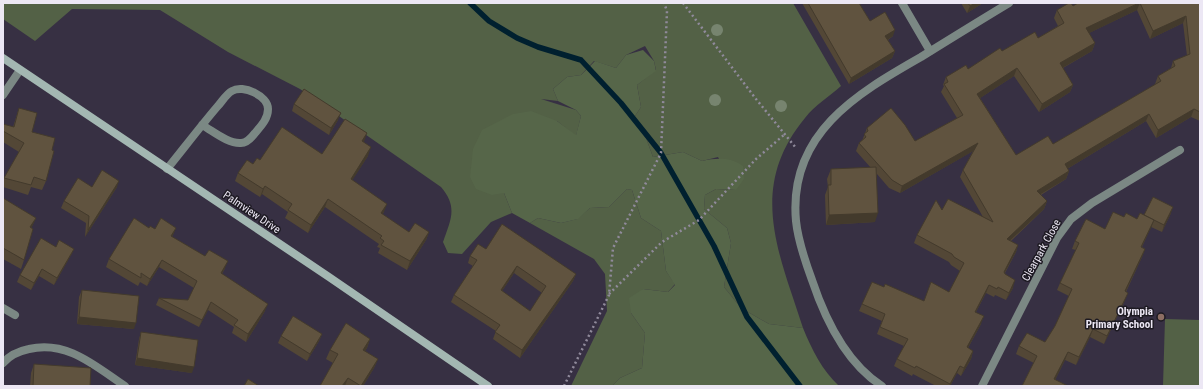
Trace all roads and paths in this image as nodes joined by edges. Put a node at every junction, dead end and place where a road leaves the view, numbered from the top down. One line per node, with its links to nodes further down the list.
1 (664, 3): 14 (path)
2 (683, 3): 10 (path)
3 (902, 3): 5 (street)
4 (1009, 3): 5 (street)
5 (930, 51): 12 (street)
6 (3, 58): 7 (street, Palmview Drive)
7 (20, 70): 8 (street); 13 (street, Palmview Drive)
8 (3, 95)
9 (202, 125): 9 (street); 13 (street)
10 (785, 134): 12 (path); 14 (path)
11 (1180, 150): 22 (street, Clearpark Close)
12 (806, 159): 21 (street)
13 (167, 169): 19 (street, Palmview Drive)
14 (609, 295): 20 (path)
15 (3, 308): 16 (street)
16 (15, 315)
17 (3, 363): 18 (street)
18 (125, 386)
19 (488, 386)
20 (564, 386)
21 (882, 386)
22 (982, 386)

